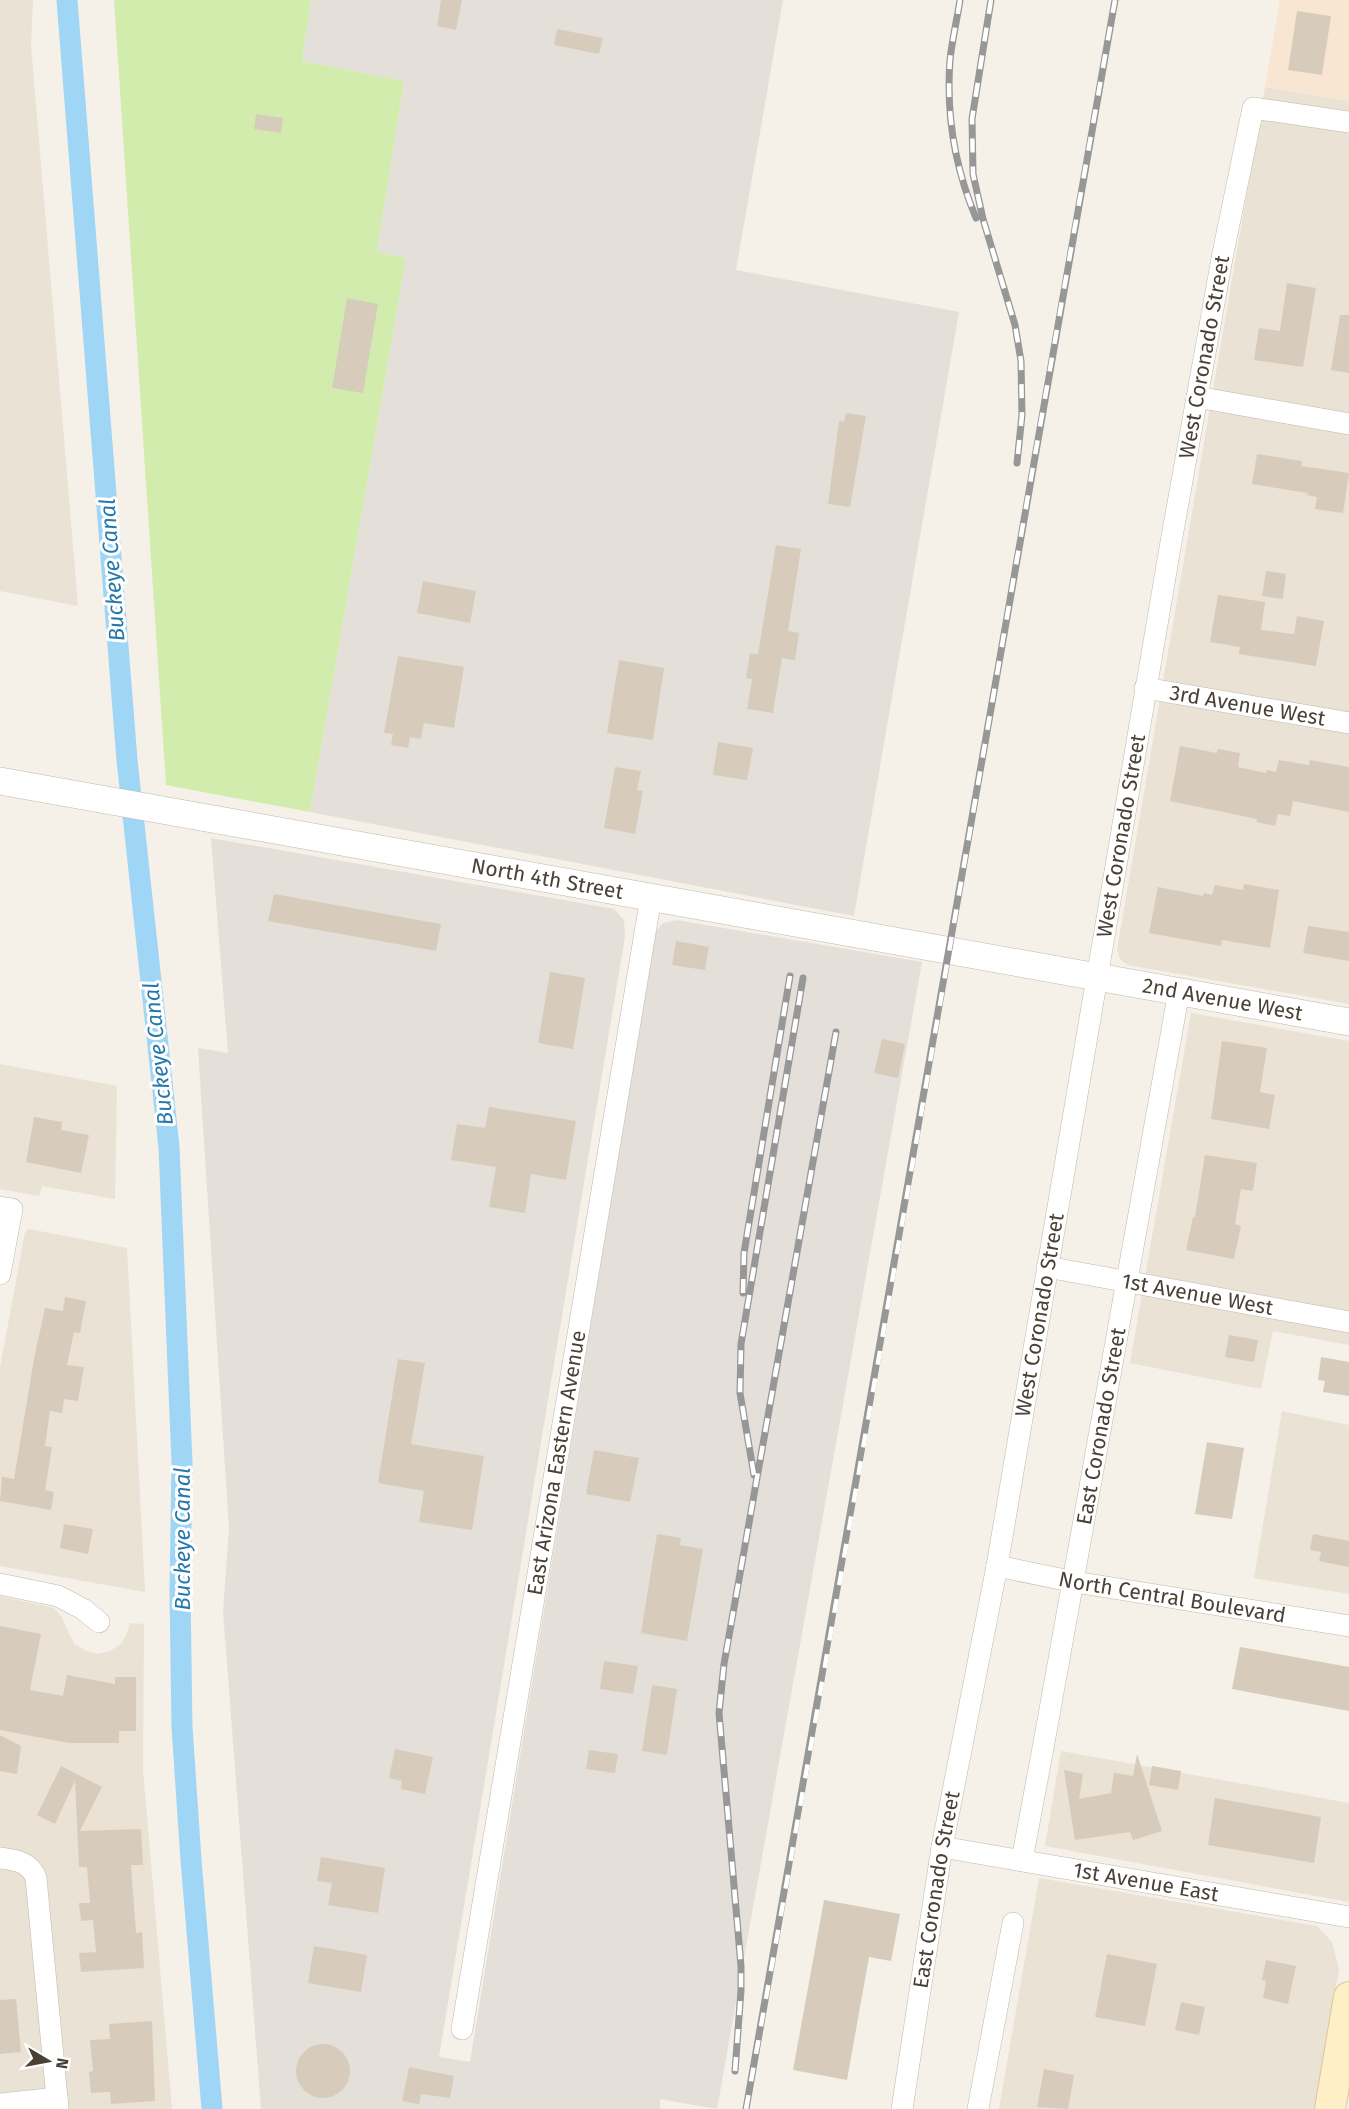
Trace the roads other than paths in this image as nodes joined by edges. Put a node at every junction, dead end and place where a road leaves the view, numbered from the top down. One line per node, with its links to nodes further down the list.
1 (1349, 122): 2 (street, West Coronado Street)
2 (1197, 397): 3 (street); 4 (street, West Coronado Street)
3 (1349, 424)
4 (1145, 688): 5 (street, 3rd Avenue West); 8 (street, West Coronado Street)
5 (1349, 723)
6 (0, 781): 7 (street, North 4th Street)
7 (651, 897): 8 (street, North 4th Street); 27 (street, East Arizona Eastern Avenue)
8 (1096, 977): 9 (street, 2nd Avenue West); 12 (street, West Coronado Street)
9 (1179, 991): 10 (street, 2nd Avenue West); 14 (street, East Coronado Street)
10 (1349, 1022)
11 (6, 1208): 13 (street)
12 (1047, 1267): 14 (street, 1st Avenue West); 16 (street, West Coronado Street)
13 (0, 1274)
14 (1126, 1282): 15 (street, 1st Avenue West); 17 (street, East Coronado Street)
15 (1349, 1322)
16 (997, 1566): 17 (street, North Central Boulevard); 21 (street, East Coronado Street)
17 (1075, 1582): 20 (street, North Central Boulevard); 23 (street, East Coronado Street)
18 (0, 1584): 19 (street)
19 (99, 1622)
20 (1349, 1626)
21 (942, 1846): 23 (street, 1st Avenue East); 30 (street, East Coronado Street)
22 (0, 1858): 29 (street)
23 (1022, 1860): 24 (street, 1st Avenue East)
24 (1349, 1917)
25 (1013, 1923): 31 (street)
26 (1349, 1997): 32 (main road)
27 (462, 2029)
28 (0, 2104): 29 (street)
29 (57, 2104)
30 (902, 2109)
31 (978, 2109)
32 (1330, 2109)

